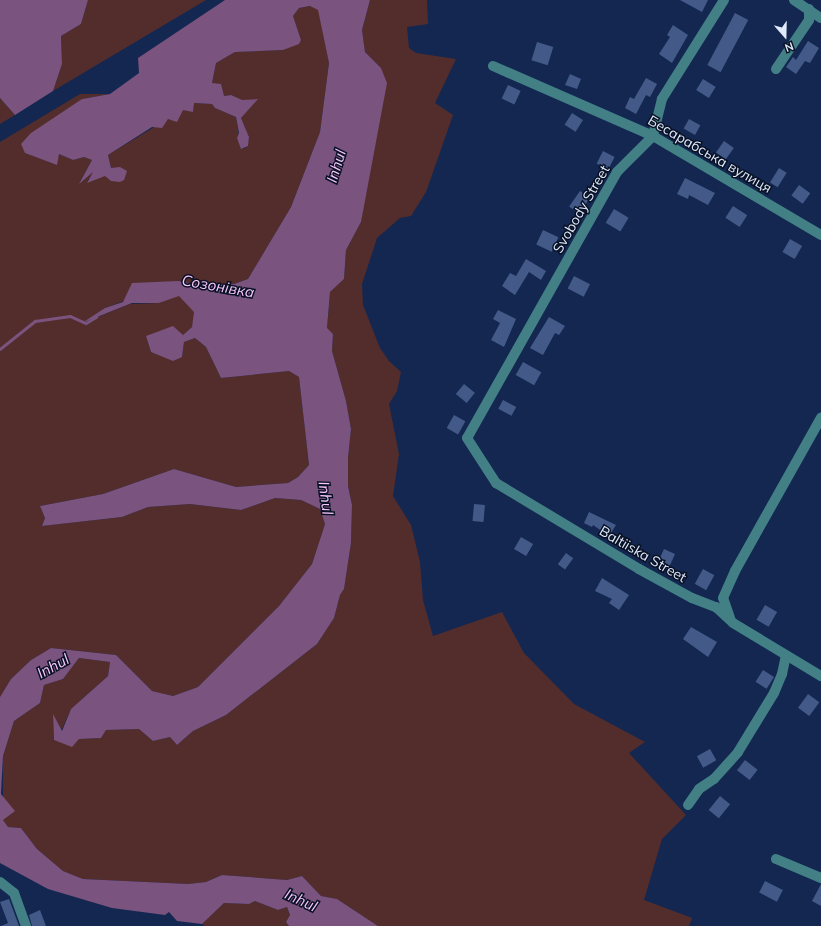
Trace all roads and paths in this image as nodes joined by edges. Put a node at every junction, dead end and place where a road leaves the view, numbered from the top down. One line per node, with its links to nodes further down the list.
1 (724, 0): 7 (street)
2 (794, 0): 3 (street)
3 (809, 9): 4 (street); 6 (street)
4 (821, 18)
5 (493, 66): 7 (street, Бесарабська вулиця)
6 (776, 69)
7 (654, 136): 8 (street, Бесарабська вулиця); 10 (street, Svobody Street)
8 (821, 235)
9 (821, 418): 11 (street)
10 (467, 438): 11 (street, Baltiiska Street)
11 (733, 623): 12 (street, Baltiiska Street)
12 (786, 655): 13 (street, Baltiiska Street); 14 (street)
13 (821, 676)
14 (688, 805)
15 (776, 860): 16 (street)
16 (821, 878)
17 (0, 882): 18 (street)
18 (26, 926)

